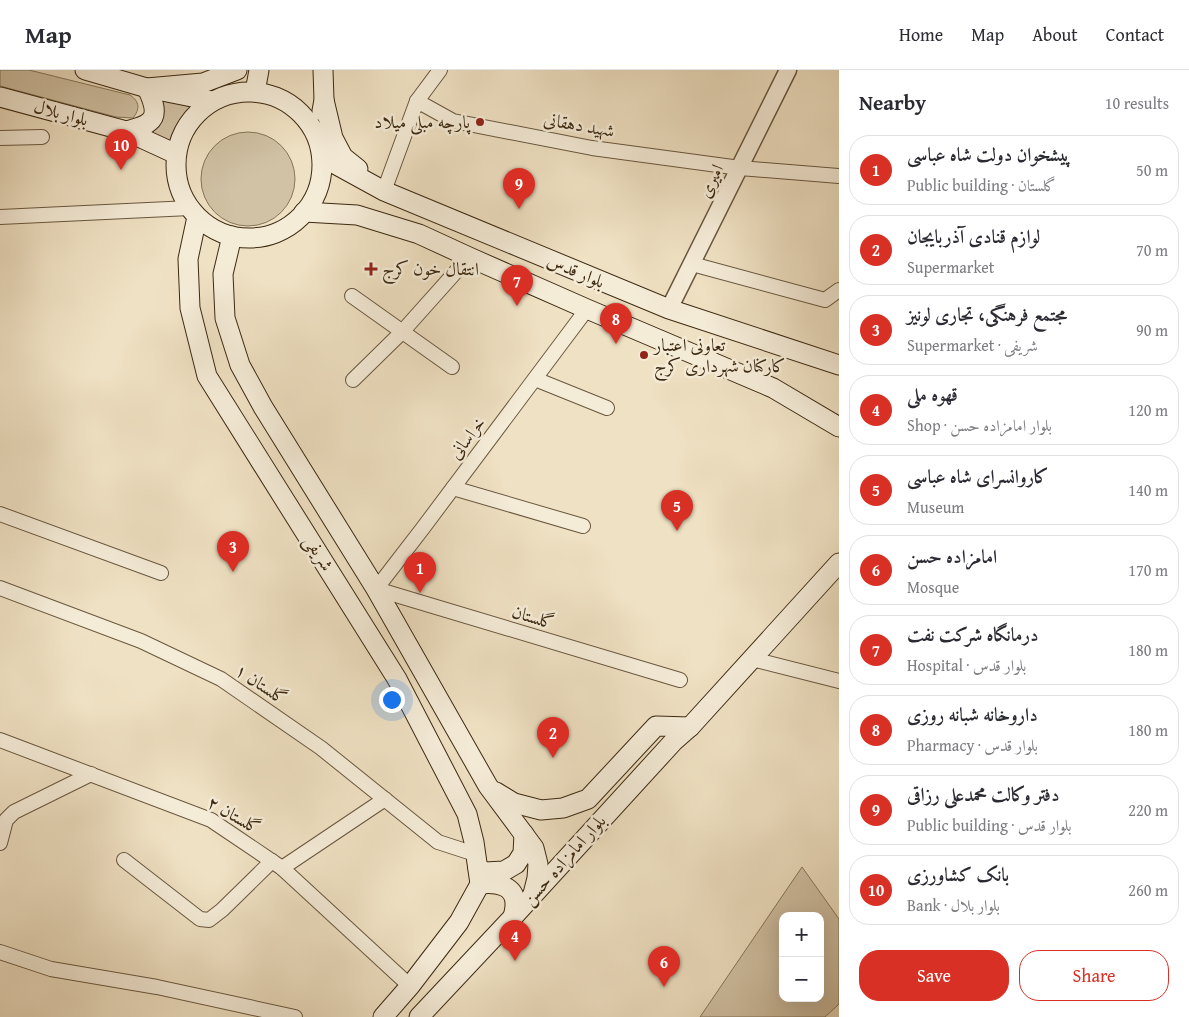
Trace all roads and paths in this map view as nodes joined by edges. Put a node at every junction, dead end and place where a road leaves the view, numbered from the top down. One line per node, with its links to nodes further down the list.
1 (84, 70): 7 (main road)
2 (237, 70): 7 (main road)
3 (259, 70): 8 (main road)
4 (324, 70): 10 (main road)
5 (440, 70): 12 (street)
6 (788, 70): 19 (street, امیری)
7 (148, 88): 11 (main road); 13 (main road)
8 (255, 92): 11 (main road); 15 (main road)
9 (0, 97): 13 (main road, بلوار بلال)
10 (324, 100): 15 (main road); 21 (main road)
11 (212, 101): 17 (main road)
12 (417, 101): 19 (street, شهید دهقانی); 21 (street)
13 (126, 131): 17 (main road, بلوار بلال)
14 (42, 137): 16 (street)
15 (317, 137): 18 (main road)
16 (0, 138)
17 (176, 154): 22 (main road)
18 (322, 157): 21 (main road, بلوار قدس); 23 (main road)
19 (740, 168): 20 (street, شهید دهقانی); 27 (street, امیری)
20 (839, 176)
21 (384, 191): 31 (main road, بلوار قدس)
22 (193, 212): 24 (street); 25 (main road); 58 (main road, شریفی)
23 (304, 212): 25 (main road); 26 (main road, بلوار قدس)
24 (0, 217)
25 (232, 236): 45 (main road, شریفی)
26 (469, 257): 30 (main road, بلوار قدس); 32 (street)
27 (692, 264): 28 (street); 31 (street, امیری)
28 (839, 290)
29 (352, 296): 32 (street)
30 (587, 309): 35 (street, خراسانی); 38 (main road, بلوار قدس)
31 (669, 310): 33 (main road, بلوار قدس)
32 (402, 332): 34 (street); 36 (street)
33 (839, 365)
34 (452, 367)
35 (535, 379): 37 (street); 39 (street, خراسانی)
36 (353, 380)
37 (607, 408)
38 (839, 426)
39 (453, 488): 41 (street); 45 (street, خراسانی)
40 (0, 514): 43 (street)
41 (583, 526)
42 (839, 563): 46 (main road, بلوار امامزاده حسن)
43 (161, 573)
44 (0, 588): 53 (street, گلستان ۱)
45 (376, 589): 48 (street, گلستان); 52 (main road, شریفی)
46 (752, 659): 47 (street); 49 (main road, بلوار امامزاده حسن)
47 (837, 677)
48 (680, 680)
49 (690, 726): 52 (main road, بلوار امامزاده حسن); 59 (main road, بلوار امامزاده حسن)
50 (0, 740): 51 (street, گلستان ۲)
51 (91, 774): 55 (street); 57 (street, گلستان ۲)
52 (488, 786): 54 (main road, شریفی)
53 (385, 799): 57 (street); 58 (street, گلستان ۱)
54 (524, 834): 58 (main road); 59 (main road, شریفی)
55 (0, 843)
56 (124, 860): 57 (street)
57 (277, 864): 62 (street, گلستان ۲)
58 (478, 869): 60 (main road); 62 (main road)
59 (533, 894): 60 (main road, بلوار امامزاده حسن)
60 (513, 917): 65 (main road, بلوار امامزاده حسن)
61 (0, 952): 63 (street)
62 (410, 986): 64 (main road)
63 (295, 1017)
64 (383, 1017)
65 (419, 1017)

